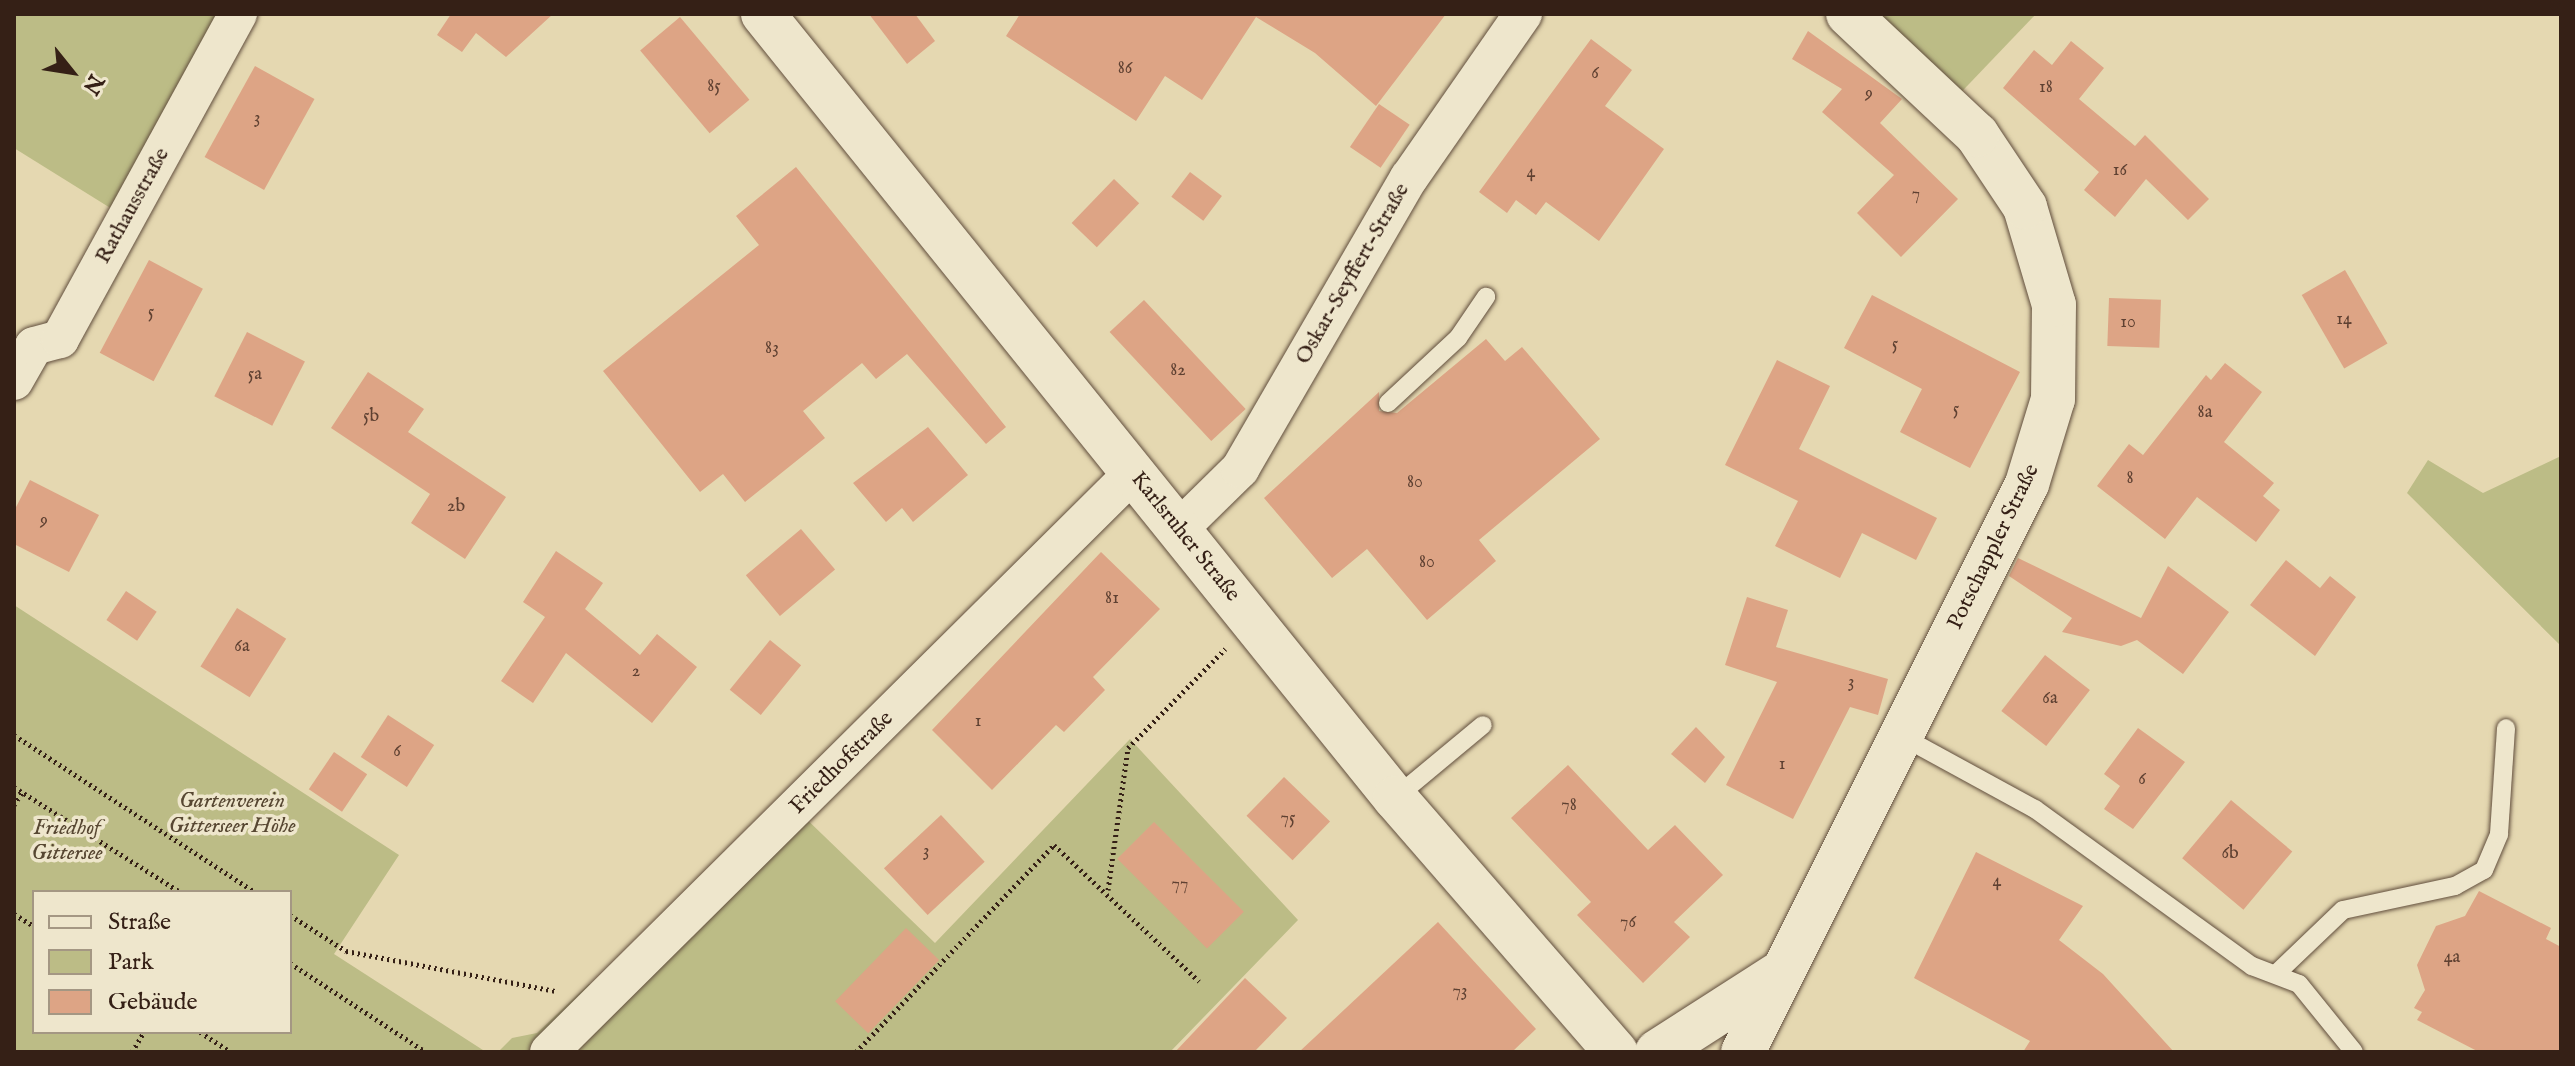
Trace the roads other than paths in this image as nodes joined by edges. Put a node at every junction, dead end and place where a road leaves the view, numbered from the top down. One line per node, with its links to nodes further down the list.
1 (238, 14): 6 (street, Rathausstraße)
2 (763, 14): 8 (street, Karlsruher Straße)
3 (1523, 14): 9 (street, Oskar-Seyffert-Straße)
4 (1848, 14): 12 (street, Potschappler Straße)
5 (1486, 297): 7 (lane)
6 (14, 381)
7 (1388, 403)
8 (1133, 473): 9 (street, Karlsruher Straße); 16 (street, Friedhofstraße)
9 (1179, 529): 13 (street, Karlsruher Straße)
10 (1483, 725): 13 (lane)
11 (2506, 728): 15 (lane)
12 (1901, 736): 14 (street, Potschappler Straße); 15 (lane)
13 (1395, 798): 17 (street, Karlsruher Straße)
14 (1780, 973): 18 (street); 19 (street, Potschappler Straße)
15 (2277, 973): 20 (lane)
16 (549, 1052)
17 (1616, 1052)
18 (1657, 1052)
19 (1743, 1052)
20 (2354, 1052)

